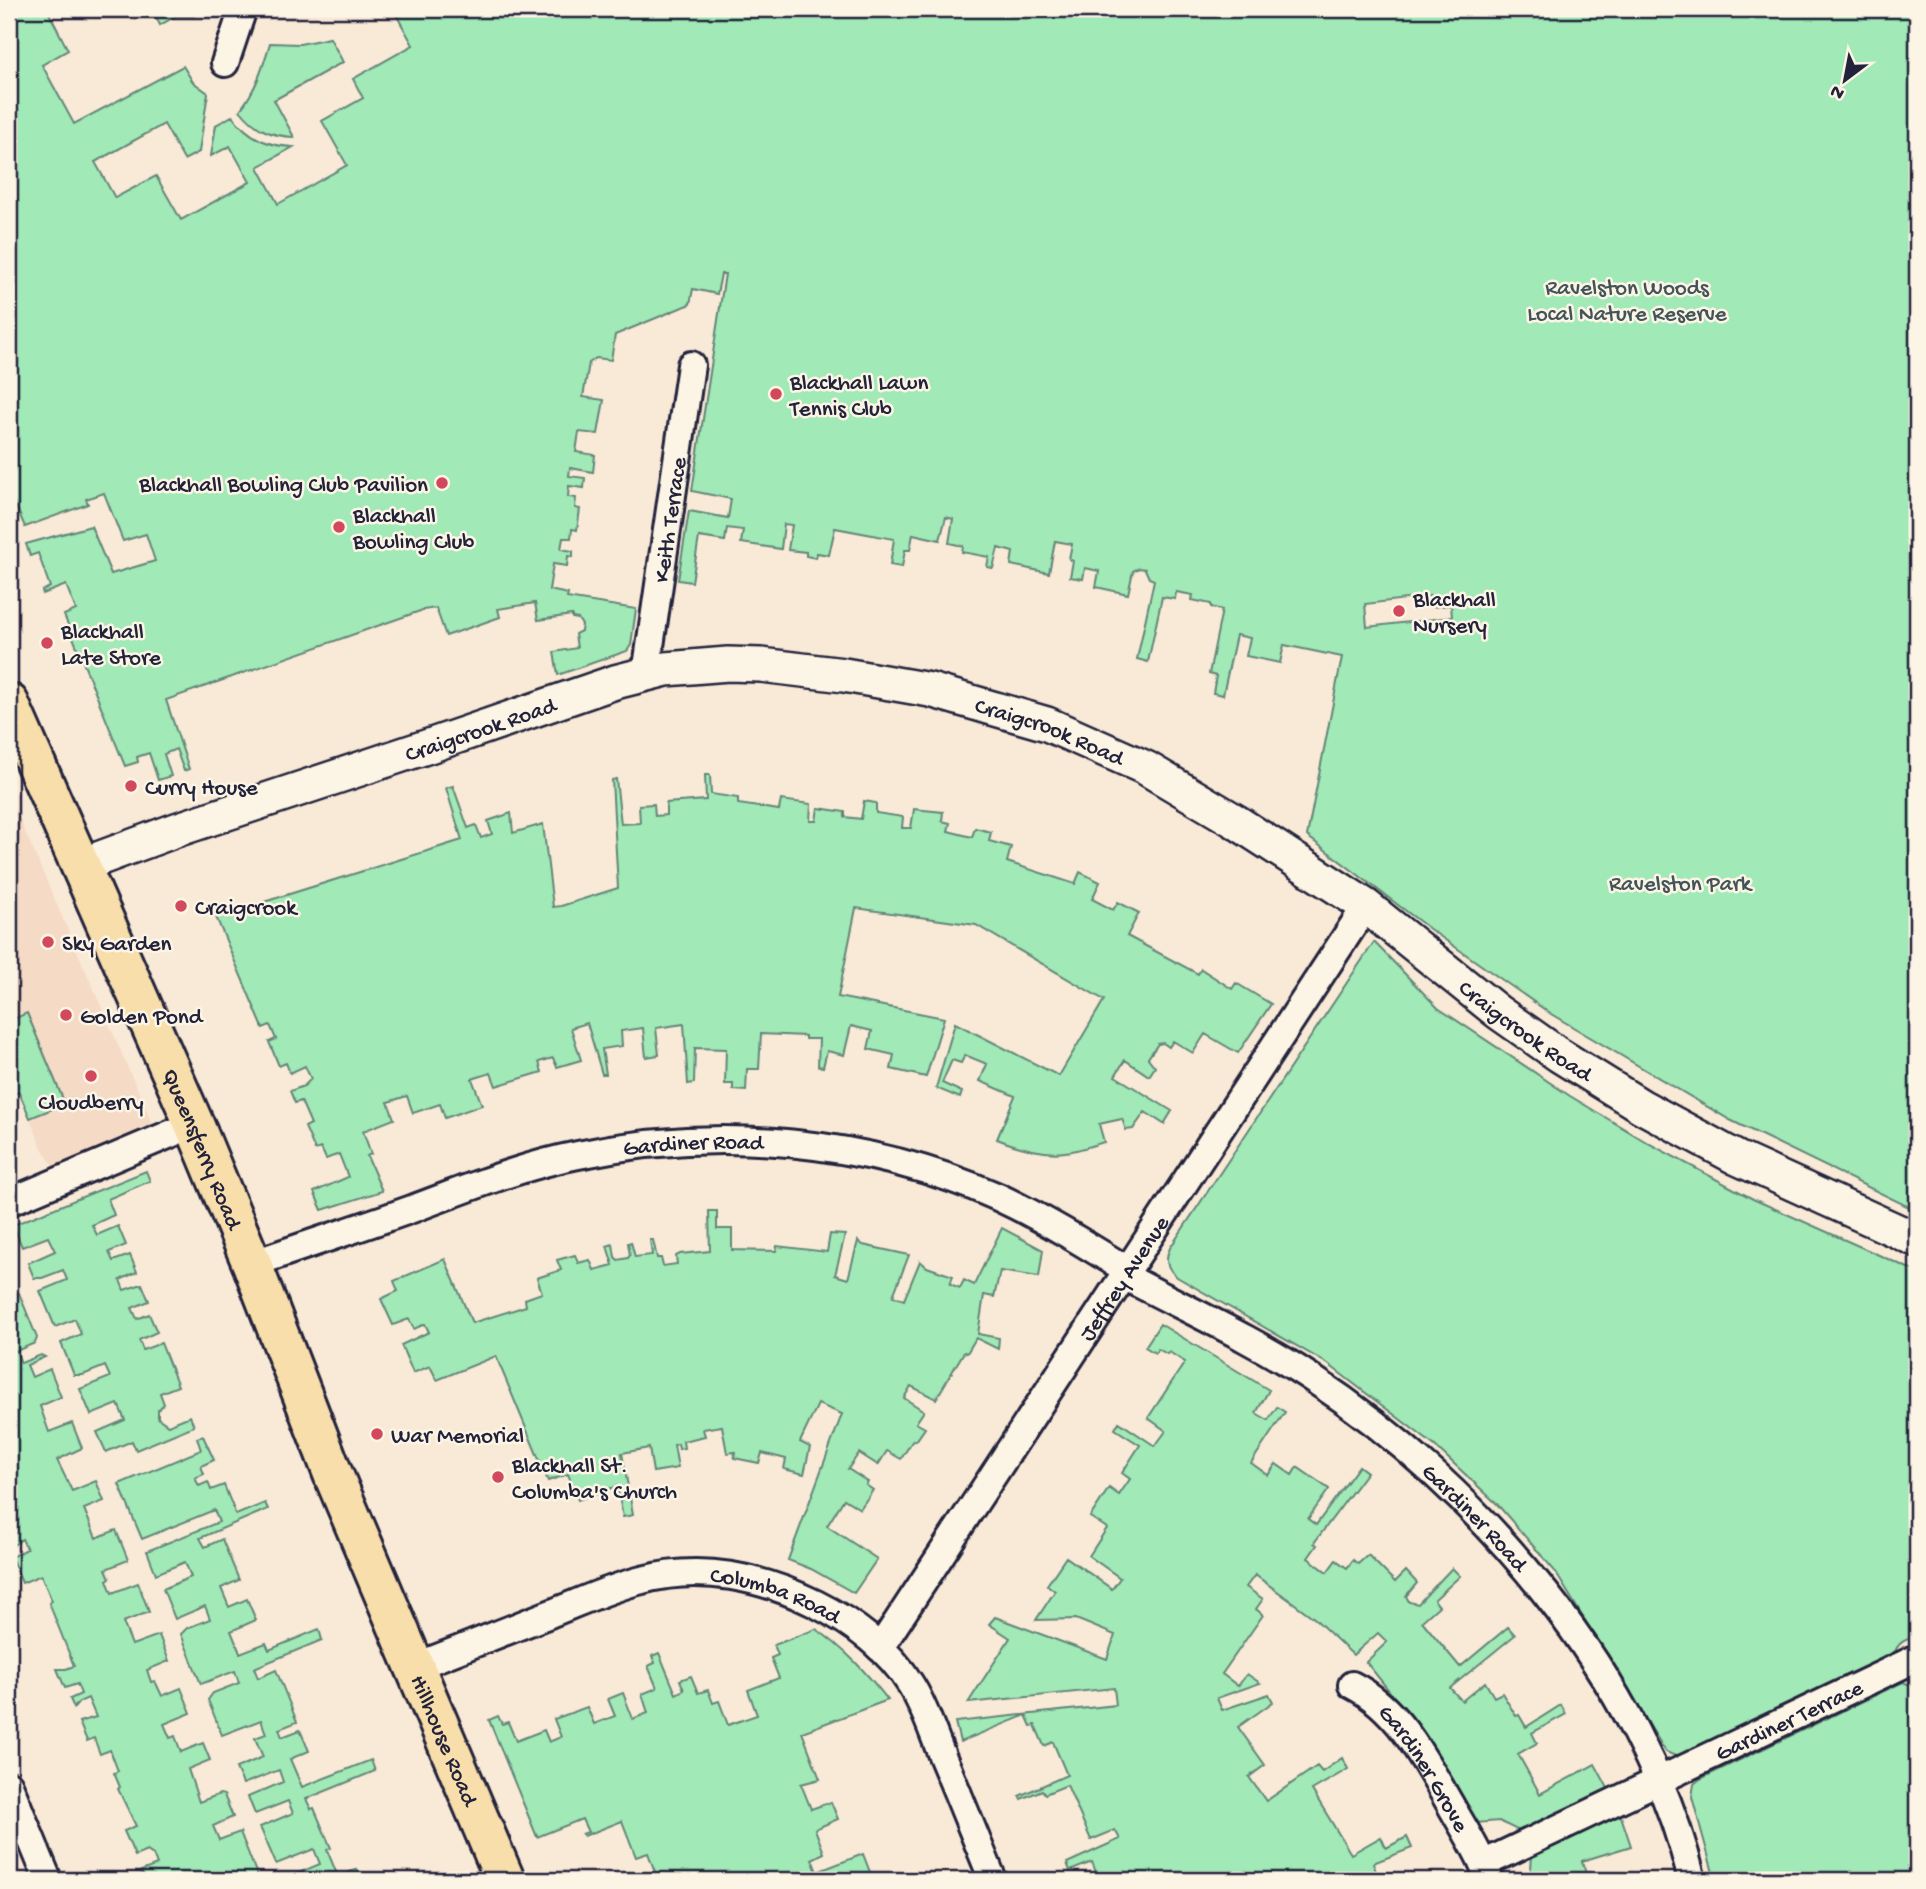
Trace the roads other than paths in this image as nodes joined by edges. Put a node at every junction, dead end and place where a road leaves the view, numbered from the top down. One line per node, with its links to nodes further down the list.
1 (243, 9): 2 (street)
2 (225, 63)
3 (691, 365): 4 (street, Keith Terrace)
4 (646, 674): 6 (street, Craigcrook Road); 7 (street, Craigcrook Road)
5 (9, 704): 6 (main road, Queensferry Road)
6 (79, 866): 8 (main road, Queensferry Road)
7 (1366, 906): 10 (street, Craigcrook Road); 12 (street, Jeffrey Avenue)
8 (194, 1124): 9 (street); 11 (main road, Queensferry Road)
9 (9, 1202)
10 (1917, 1241)
11 (252, 1264): 12 (street, Gardiner Road); 13 (main road, Queensferry Road)
12 (1125, 1273): 14 (street, Jeffrey Avenue); 18 (street, Gardiner Road)
13 (386, 1599): 16 (main road, Hillhouse Road)
14 (880, 1648): 16 (street, Columba Road); 23 (street, Columba Road)
15 (1917, 1658): 18 (street, Gardiner Terrace)
16 (414, 1667): 22 (main road, Hillhouse Road)
17 (1352, 1685): 20 (street, Gardiner Grove)
18 (1660, 1781): 20 (street, Gardiner Grove); 24 (street, Gardiner Road)
19 (9, 1785): 21 (street)
20 (1487, 1872)
21 (48, 1880)
22 (505, 1880)
23 (993, 1880)
24 (1692, 1880)

